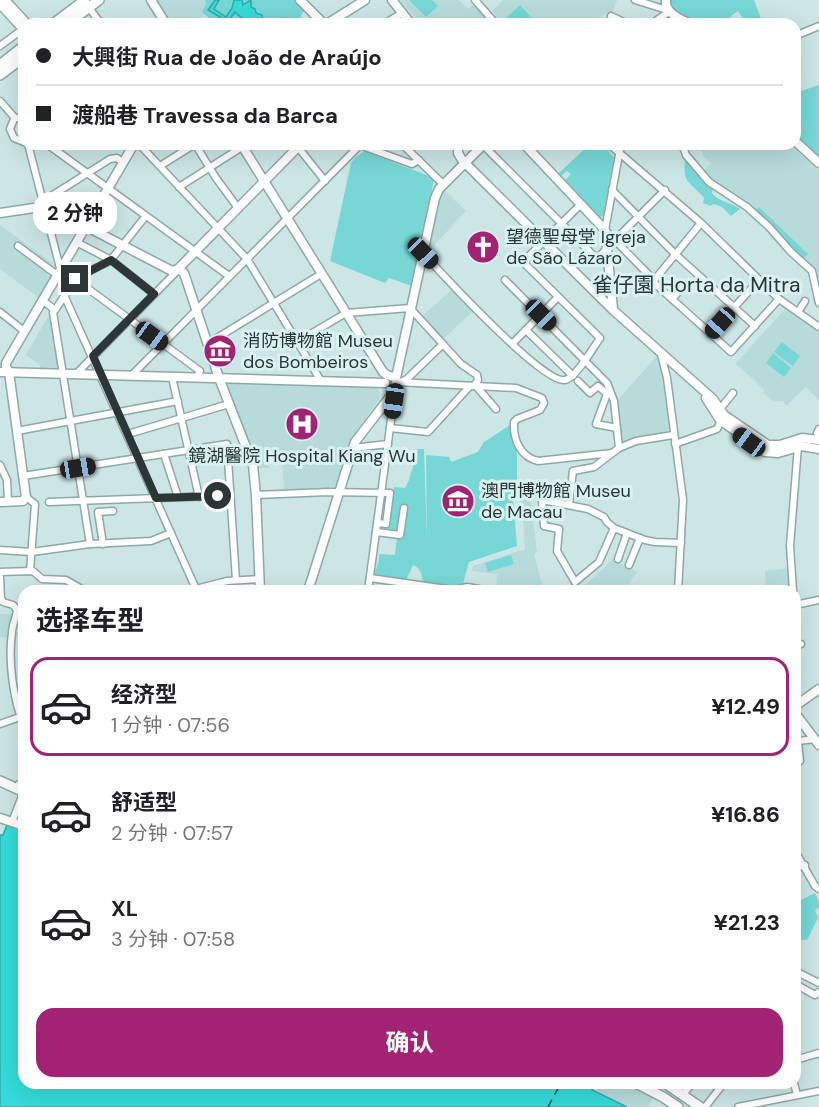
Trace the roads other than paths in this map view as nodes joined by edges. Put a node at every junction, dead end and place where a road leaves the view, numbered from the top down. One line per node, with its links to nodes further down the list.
1 (5, 0): 15 (street)
2 (99, 0): 10 (main road)
3 (151, 0): 19 (street)
4 (300, 0): 20 (street)
5 (365, 0): 21 (street)
6 (392, 0): 13 (street)
7 (475, 0): 24 (street)
8 (635, 0): 12 (street)
9 (666, 0): 12 (street)
10 (85, 2): 16 (main road); 17 (main road); 18 (street)
11 (0, 4): 28 (street)
12 (668, 11): 26 (street); 27 (street)
13 (402, 13): 22 (street); 23 (street)
14 (611, 16): 25 (street)
15 (18, 18)
16 (62, 18)
17 (73, 18)
18 (97, 18)
19 (162, 18)
20 (320, 18)
21 (336, 18)
22 (394, 18)
23 (406, 18)
24 (491, 18)
25 (615, 18)
26 (659, 18)
27 (681, 18)
28 (18, 21)
29 (819, 26): 31 (street)
30 (18, 33): 32 (street)
31 (801, 34)
32 (0, 46)
33 (18, 50): 35 (main road)
34 (18, 62): 36 (main road)
35 (0, 64)
36 (0, 75)
37 (0, 101): 39 (street)
38 (18, 117): 39 (street)
39 (15, 118): 40 (street)
40 (18, 141)
41 (801, 146): 68 (street)
42 (30, 150): 79 (street)
43 (54, 150): 71 (street)
44 (131, 150): 66 (street)
45 (141, 150): 69 (street)
46 (185, 150): 69 (street)
47 (197, 150): 70 (street)
48 (235, 150): 70 (street)
49 (245, 150): 73 (street)
50 (293, 150): 73 (street)
51 (302, 150): 72 (street)
52 (355, 150): 72 (street)
53 (373, 150): 65 (street)
54 (408, 150): 65 (street)
55 (459, 150): 67 (street)
56 (460, 150): 64 (street)
57 (478, 150): 64 (street)
58 (489, 150): 87 (street)
59 (530, 150): 80 (street)
60 (615, 150): 63 (street)
61 (620, 150): 63 (street)
62 (684, 150): 122 (street)
63 (619, 154): 77 (street); 78 (street)
64 (473, 155): 67 (street)
65 (419, 160): 74 (street)
66 (122, 162): 71 (street); 76 (street)
67 (465, 163): 74 (street); 92 (street)
68 (819, 163)
69 (160, 166): 75 (street)
70 (210, 167): 75 (street); 81 (street)
71 (87, 174): 76 (street); 79 (street)
72 (325, 181): 85 (street)
73 (264, 182): 81 (street); 85 (street)
74 (444, 185): 98 (street)
75 (179, 187): 89 (street)
76 (107, 188): 84 (street); 88 (street)
77 (612, 190): 83 (street); 90 (street)
78 (665, 190): 83 (street); 86 (street)
79 (44, 201): 82 (street); 88 (street); 103 (street)
80 (581, 204): 87 (street); 90 (street)
81 (238, 208): 89 (street)
82 (0, 213)
83 (638, 216): 91 (street); 99 (street)
84 (145, 217): 94 (street); 97 (street)
85 (287, 218): 100 (street); 104 (street)
86 (701, 222): 99 (street); 108 (street)
87 (562, 224): 92 (street); 96 (street)
88 (85, 226): 93 (street); 94 (street)
89 (218, 229): 97 (street); 100 (street)
90 (605, 230): 91 (street); 96 (street)
91 (615, 240): 109 (street)
92 (544, 241): 115 (street); 116 (street)
93 (76, 242): 101 (street); 103 (street)
94 (123, 245): 101 (street); 102 (street)
95 (18, 246): 103 (street)
96 (607, 248): 114 (street)
97 (194, 253): 102 (street); 105 (street)
98 (423, 253): 124 (street); 142 (street)
99 (675, 254): 109 (street); 123 (street)
100 (247, 259): 105 (street); 121 (street)
101 (111, 260): 106 (street); 112 (street)
102 (178, 269): 112 (street); 127 (street)
103 (59, 271): 106 (street); 119 (street)
104 (321, 274): 121 (street); 130 (street)
105 (229, 276): 127 (street)
106 (75, 279): 113 (street); 132 (street)
107 (505, 280): 131 (street)
108 (759, 280): 118 (street); 123 (street)
109 (653, 282): 111 (street); 117 (street)
110 (682, 287): 117 (street)
111 (646, 290)
112 (154, 294): 132 (street)
113 (64, 295): 126 (street); 144 (street)
114 (611, 296): 116 (street); 125 (street)
115 (558, 297): 131 (street); 145 (street)
116 (602, 299): 125 (street)
117 (672, 299): 137 (street)
118 (779, 299): 129 (street); 133 (street)
119 (42, 300): 126 (street); 136 (street)
120 (805, 301): 129 (street)
121 (273, 303): 138 (street); 140 (street)
122 (819, 303)
123 (734, 307): 133 (street); 137 (street)
124 (411, 309): 130 (street); 141 (street); 158 (street)
125 (613, 309): 143 (street)
126 (55, 310): 149 (street)
127 (196, 310): 139 (street); 140 (street)
128 (0, 312): 136 (street)
129 (798, 312): 134 (street)
130 (346, 313): 138 (street); 147 (street)
131 (541, 315): 135 (street); 145 (street)
132 (130, 319): 139 (street); 144 (street)
133 (755, 326): 137 (street)
134 (819, 327)
135 (526, 330): 142 (street); 156 (street)
136 (24, 331): 148 (street)
137 (710, 334)
138 (297, 342): 157 (street)
139 (163, 344): 152 (street); 154 (street)
140 (207, 344): 155 (street)
141 (443, 344): 158 (street); 160 (street)
142 (512, 344): 156 (street)
143 (660, 353): 146 (street); 175 (street)
144 (93, 356): 150 (street); 151 (street)
145 (585, 359): 156 (street); 171 (street)
146 (676, 367): 165 (street); 169 (street)
147 (381, 369): 158 (street); 159 (street)
148 (5, 372): 149 (street); 173 (street)
149 (63, 374): 150 (street); 168 (street)
150 (76, 374): 151 (street)
151 (101, 375): 152 (street); 166 (street)
152 (132, 375): 153 (street)
153 (172, 376): 154 (street); 162 (street)
154 (197, 377): 155 (street)
155 (219, 378): 157 (street); 163 (street)
156 (575, 379): 171 (street)
157 (321, 381): 159 (street)
158 (394, 382): 159 (street); 160 (street); 170 (street); 180 (street)
159 (373, 383)
160 (474, 386): 164 (street); 170 (street); 184 (street)
161 (733, 393): 165 (street)
162 (178, 402): 166 (street); 167 (street)
163 (229, 404): 167 (street); 192 (street)
164 (496, 409)
165 (720, 409): 176 (street)
166 (118, 412): 168 (street); 174 (street)
167 (182, 418): 174 (street); 183 (street)
168 (70, 421): 173 (street); 188 (street)
169 (721, 421): 178 (street); 179 (street)
170 (390, 428): 177 (street)
171 (617, 428): 181 (street)
172 (819, 429): 176 (street)
173 (17, 431): 189 (street)
174 (128, 434): 186 (street)
175 (673, 435): 178 (street); 181 (street)
176 (819, 438)
177 (388, 444): 180 (street); 190 (street)
178 (675, 444): 209 (street)
179 (798, 446): 182 (street); 230 (street)
180 (353, 448): 191 (street)
181 (619, 448): 184 (street)
182 (819, 449)
183 (189, 450): 185 (street); 195 (street); 221 (street)
184 (612, 453): 201 (street)
185 (164, 454): 186 (street); 194 (street)
186 (138, 458): 188 (street); 196 (street)
187 (0, 465): 199 (street)
188 (78, 468): 189 (street); 198 (street)
189 (23, 476): 193 (street)
190 (381, 492): 191 (street); 205 (street)
191 (339, 494): 192 (street); 226 (street)
192 (256, 495): 220 (street)
193 (26, 497): 199 (street); 213 (street)
194 (178, 497): 195 (street); 196 (street)
195 (199, 497): 197 (street)
196 (156, 498): 198 (street); 206 (street)
197 (225, 498)
198 (83, 500): 200 (street); 210 (street)
199 (4, 501)
200 (49, 502)
201 (569, 504): 204 (street); 204 (street)
202 (404, 508): 205 (street)
203 (113, 511): 211 (street)
204 (614, 528): 207 (street)
205 (376, 532): 219 (street)
206 (171, 533): 211 (street); 223 (street)
207 (627, 533): 208 (street); 214 (street)
208 (640, 538): 209 (street); 215 (street)
209 (681, 543): 229 (street)
210 (90, 544): 211 (street); 213 (street)
211 (103, 544)
212 (0, 550): 213 (street)
213 (32, 552): 216 (street)
214 (618, 559)
215 (629, 565)
216 (30, 571): 217 (street); 222 (street)
217 (0, 572)
218 (0, 577): 231 (street)
219 (370, 578): 227 (street); 228 (street)
220 (260, 579): 221 (street); 225 (street)
221 (236, 580): 224 (street)
222 (75, 585)
223 (194, 585)
224 (210, 585)
225 (260, 585)
226 (310, 585)
227 (369, 585)
228 (419, 585)
229 (678, 585)
230 (793, 585)
231 (1, 600): 234 (street)
232 (819, 600): 233 (street)
233 (801, 603)
234 (18, 612)
235 (18, 612): 238 (street)
236 (819, 689): 237 (street)
237 (801, 702)
238 (18, 704)
239 (18, 718): 241 (street)
240 (801, 720): 243 (street)
241 (0, 724)
242 (801, 741): 243 (street)
243 (818, 741)
244 (0, 775): 246 (main road)
245 (0, 781): 247 (main road)
246 (18, 785)
247 (18, 786)
248 (18, 803): 250 (street)
249 (0, 818): 250 (street)
250 (12, 822): 251 (street)
251 (18, 824)
252 (801, 859): 253 (street)
253 (805, 864): 254 (street); 255 (street)
254 (801, 866)
255 (819, 889)
256 (801, 974): 257 (street)
257 (819, 983)
258 (801, 987): 259 (street)
259 (819, 992)
260 (819, 1053): 261 (street)
261 (801, 1058)
262 (648, 1089): 270 (main road)
263 (674, 1089): 268 (main road)
264 (688, 1089): 268 (street)
265 (719, 1089): 272 (street)
266 (795, 1089): 269 (street)
267 (819, 1090): 269 (street)
268 (682, 1095): 271 (main road)
269 (796, 1095): 273 (street)
270 (678, 1107)
271 (700, 1107)
272 (705, 1107)
273 (738, 1107)

